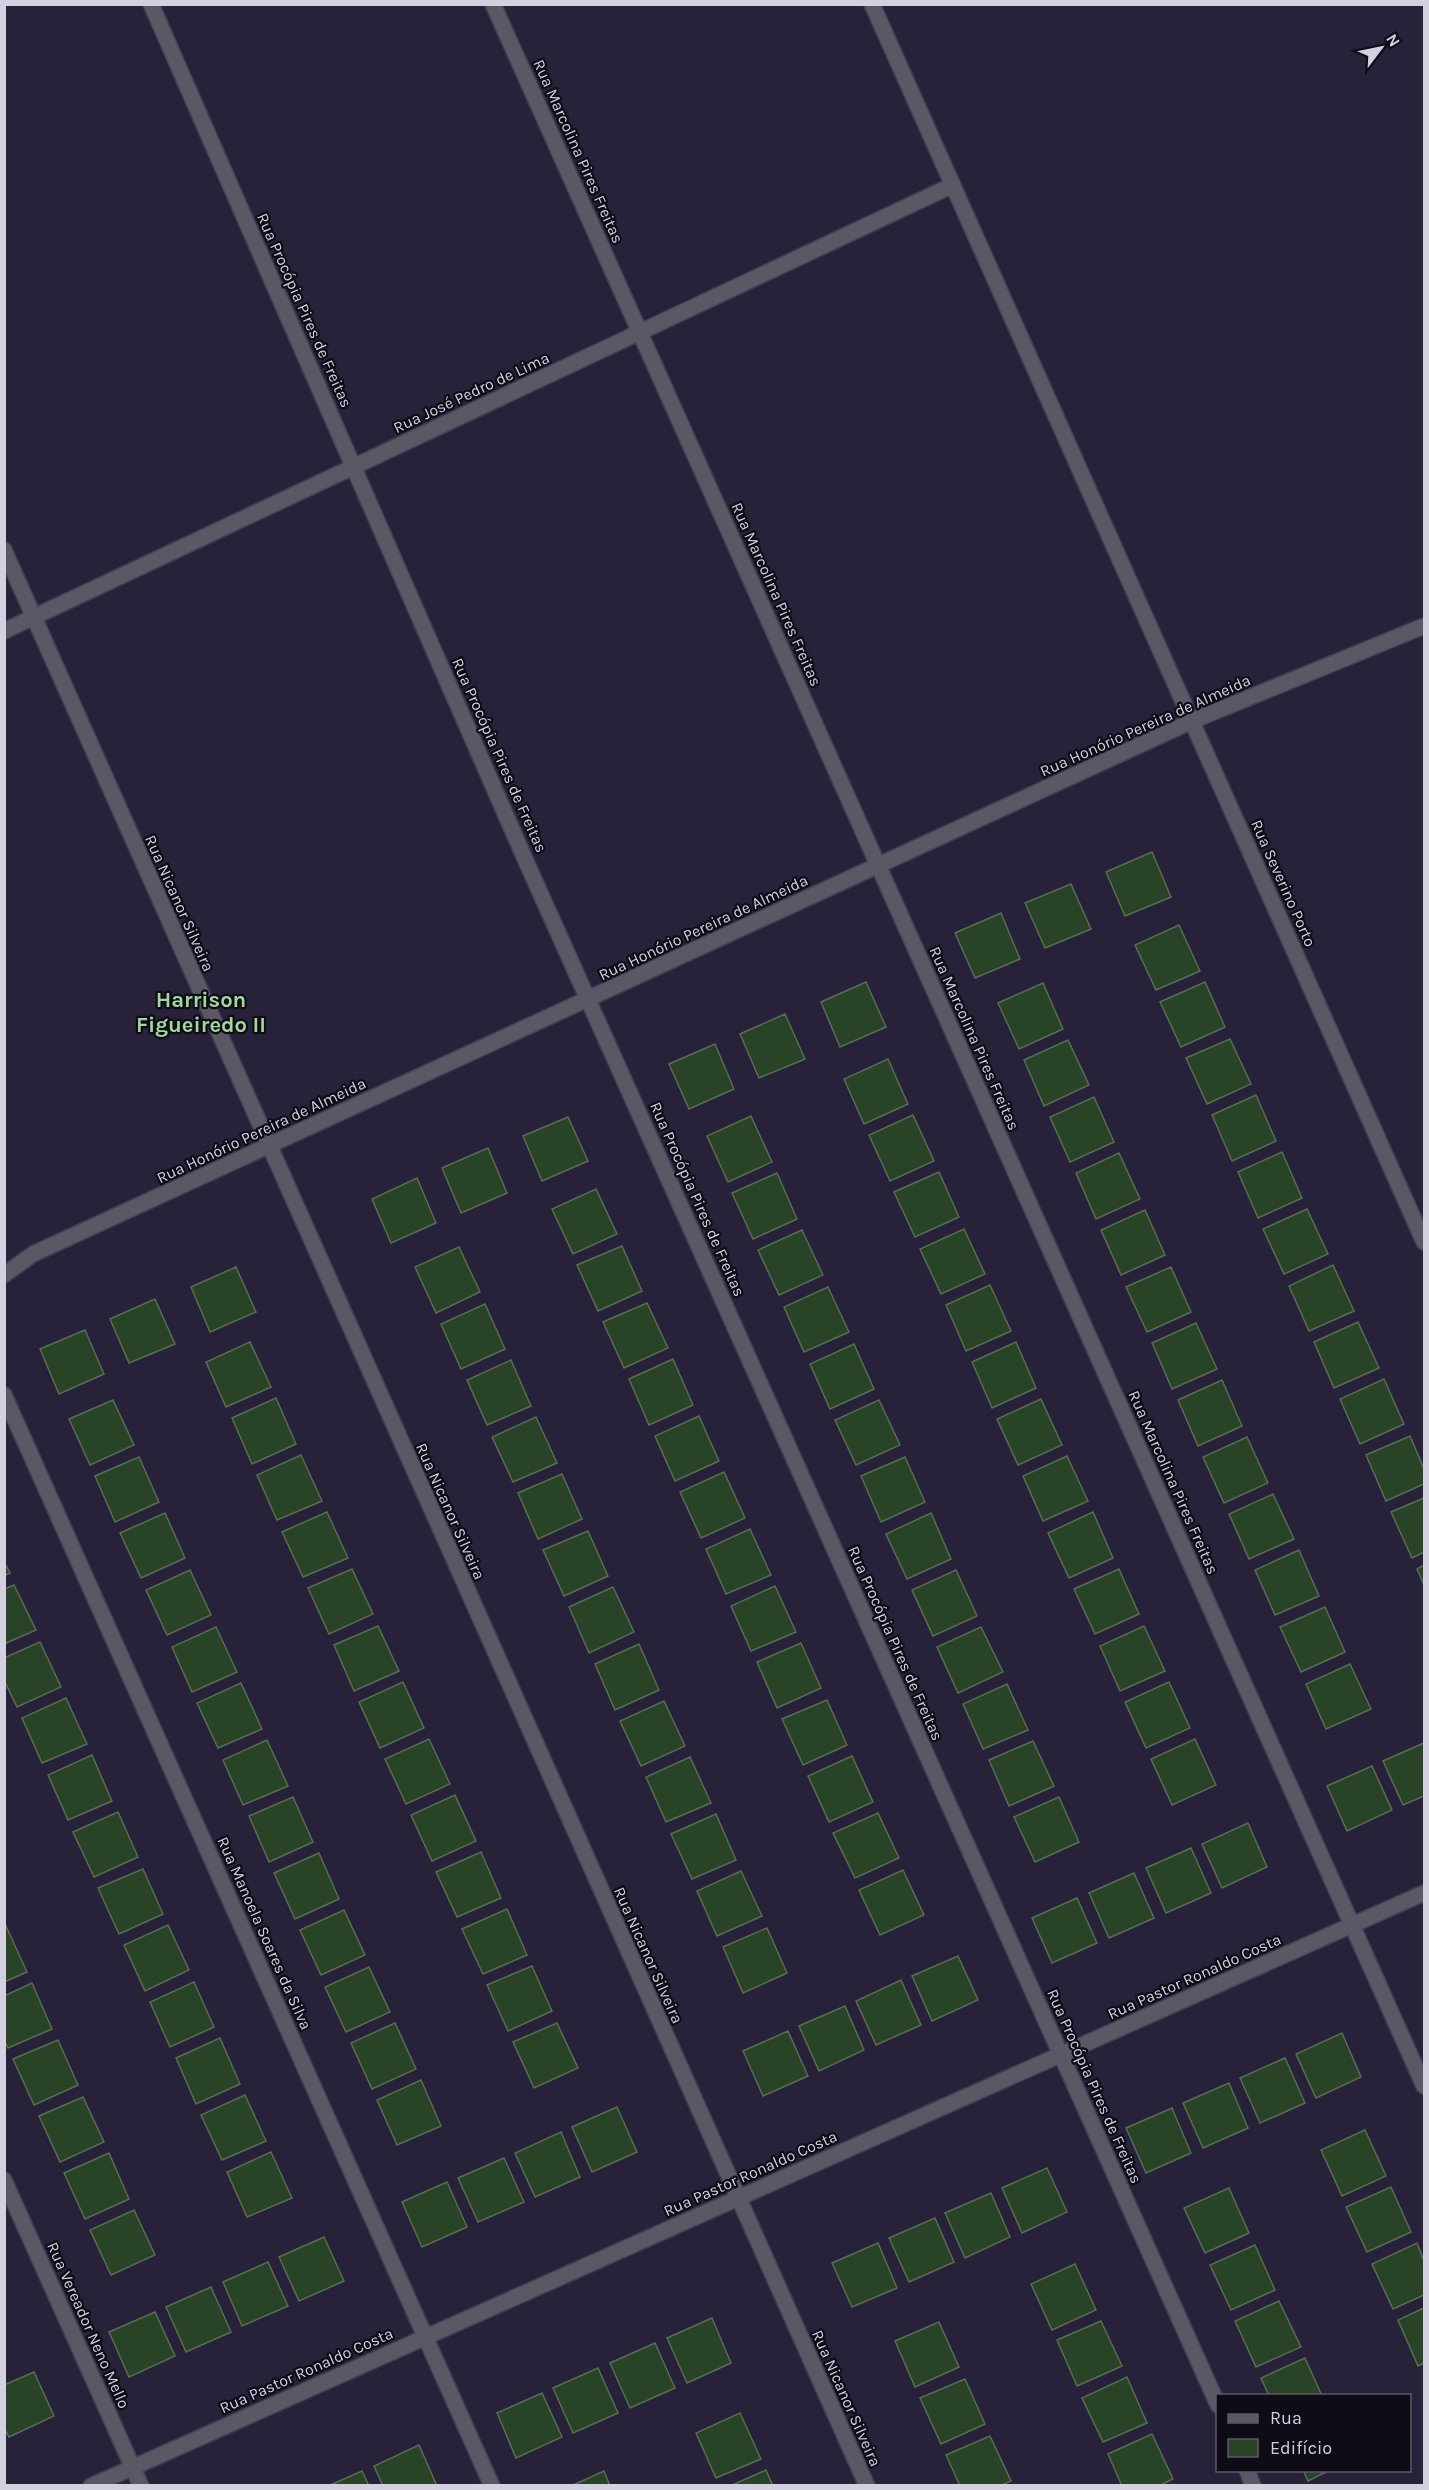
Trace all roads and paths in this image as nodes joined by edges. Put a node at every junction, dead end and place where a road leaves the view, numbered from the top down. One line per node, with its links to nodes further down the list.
1 (151, 4): 6 (street, Rua Procópia Pires de Freitas)
2 (493, 4): 5 (street, Rua Marcolina Pires Freitas)
3 (872, 4): 4 (street, Rua Severino Porto)
4 (953, 185): 5 (street, Rua José Pedro de Lima); 11 (street, Rua Severino Porto)
5 (640, 332): 6 (street, Rua José Pedro de Lima); 12 (street, Rua Marcolina Pires Freitas)
6 (354, 467): 8 (street, Rua José Pedro de Lima); 13 (street, Rua Procópia Pires de Freitas)
7 (4, 550): 8 (street, Rua Nicanor Silveira)
8 (34, 617): 10 (street, Rua José Pedro de Lima); 14 (street, Rua Nicanor Silveira)
9 (1425, 627): 11 (street, Rua Honório Pereira de Almeida)
10 (4, 631)
11 (1192, 721): 12 (street, Rua Honório Pereira de Almeida); 15 (street, Rua Severino Porto)
12 (878, 866): 13 (street, Rua Honório Pereira de Almeida); 19 (street, Rua Marcolina Pires Freitas)
13 (589, 999): 14 (street, Rua Honório Pereira de Almeida); 20 (street, Rua Procópia Pires de Freitas)
14 (268, 1147): 16 (street, Rua Honório Pereira de Almeida); 23 (street, Rua Nicanor Silveira)
15 (1425, 1242)
16 (4, 1275)
17 (4, 1395): 24 (street, Rua Manoela Soares da Silva)
18 (1425, 1893): 19 (street, Rua Pastor Ronaldo Costa)
19 (1353, 1925): 20 (street, Rua Pastor Ronaldo Costa); 21 (street, Rua Marcolina Pires Freitas)
20 (1061, 2055): 23 (street, Rua Pastor Ronaldo Costa); 25 (street, Rua Procópia Pires de Freitas)
21 (1425, 2086)
22 (4, 2180): 26 (street, Rua Vereador Neno Mello)
23 (738, 2198): 24 (street, Rua Pastor Ronaldo Costa); 31 (street, Rua Nicanor Silveira)
24 (425, 2337): 26 (street, Rua Pastor Ronaldo Costa); 30 (street, Rua Manoela Soares da Silva)
25 (1216, 2402)
26 (132, 2467): 28 (street, Rua Pastor Ronaldo Costa); 29 (street, Rua Vereador Neno Mello)
27 (1247, 2472): 32 (street)
28 (91, 2486)
29 (141, 2486)
30 (492, 2486)
31 (867, 2486)
32 (1253, 2486)

